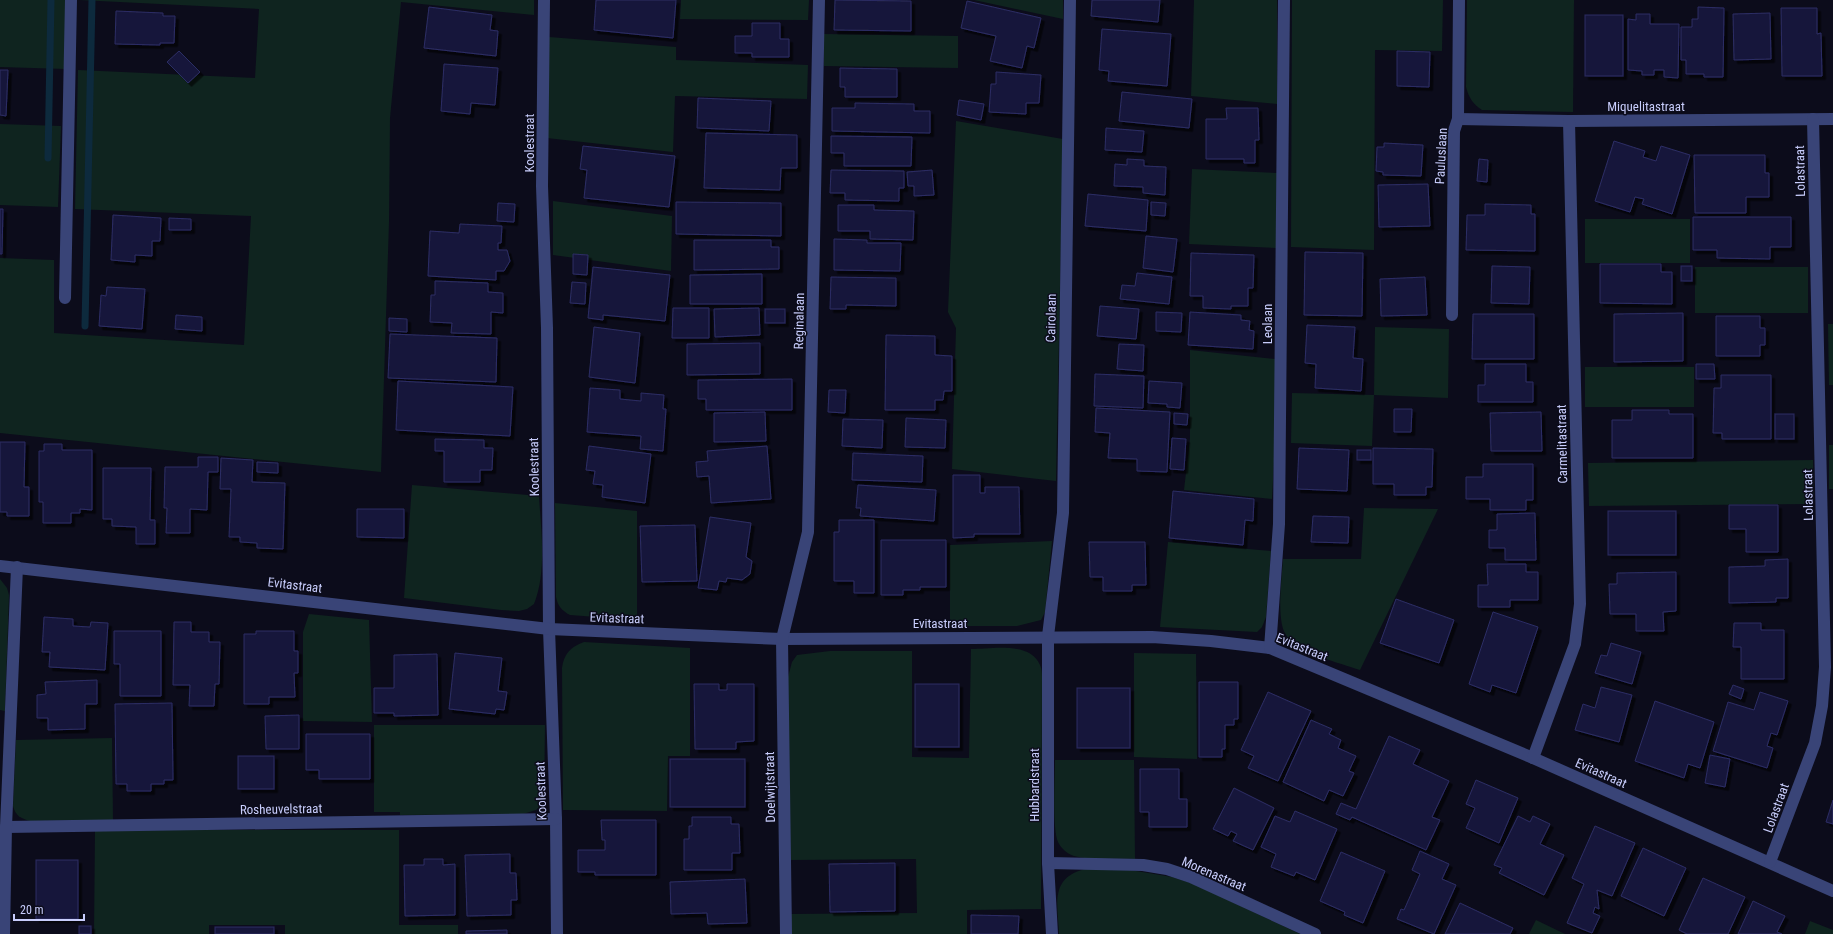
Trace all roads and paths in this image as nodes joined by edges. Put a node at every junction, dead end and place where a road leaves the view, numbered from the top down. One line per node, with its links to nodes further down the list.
1 (71, 0): 11 (street)
2 (544, 0): 15 (street, Koolestraat)
3 (819, 0): 17 (street, Reginalaan)
4 (1070, 0): 16 (street, Cairolaan)
5 (1284, 0): 18 (street, Leolaan)
6 (1459, 0): 7 (street, Pauluslaan)
7 (1458, 119): 10 (street, Miquelitastraat); 12 (street, Pauluslaan)
8 (1813, 119): 9 (street, Miquelitastraat); 10 (street, Miquelitastraat); 22 (street, Lolastraat)
9 (1833, 119)
10 (1569, 121): 19 (street, Carmelitastraat)
11 (65, 298)
12 (1452, 314)
13 (0, 566): 14 (street, Evitastraat)
14 (17, 568): 15 (street, Evitastraat); 21 (street)
15 (549, 629): 17 (street, Evitastraat); 20 (street, Koolestraat)
16 (1048, 636): 17 (street, Evitastraat); 18 (street, Evitastraat); 23 (street, Hubbardstraat)
17 (782, 639): 27 (street, Doelwijtstraat)
18 (1270, 648): 19 (street, Evitastraat)
19 (1533, 758): 22 (street, Evitastraat)
20 (556, 819): 21 (street, Rosheuvelstraat); 26 (street, Koolestraat)
21 (6, 827): 25 (street)
22 (1770, 862): 24 (street, Evitastraat)
23 (1048, 863): 28 (street, Hubbardstraat); 29 (street, Morenastraat)
24 (1833, 891)
25 (4, 934)
26 (557, 934)
27 (786, 934)
28 (1052, 934)
29 (1315, 934)

